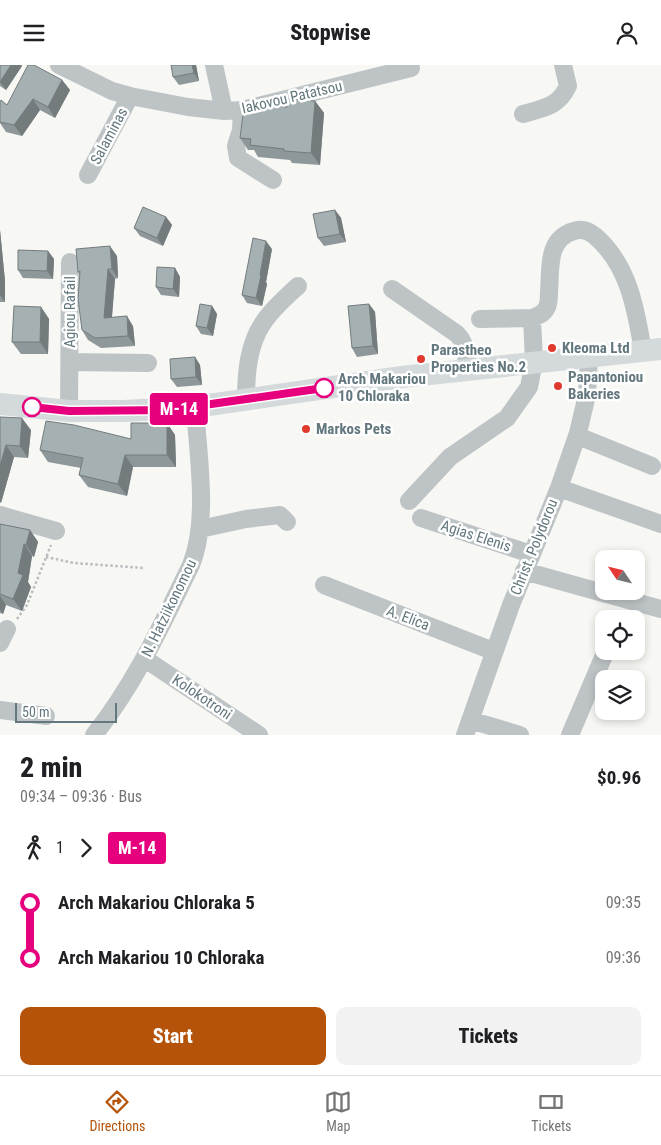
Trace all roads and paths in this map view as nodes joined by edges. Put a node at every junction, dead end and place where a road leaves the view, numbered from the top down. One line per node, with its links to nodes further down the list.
1 (59, 65): 5 (street, Iakovou Patatsou)
2 (214, 65): 7 (street)
3 (563, 65): 8 (street)
4 (411, 68): 6 (street, Iakovou Patatsou)
5 (130, 96): 7 (street, Iakovou Patatsou); 9 (street, Salaminas)
6 (242, 110): 7 (street, Iakovou Patatsou); 10 (street)
7 (224, 111)
8 (524, 114)
9 (88, 175)
10 (273, 180)
11 (70, 262): 18 (street, Agiou Rafail)
12 (298, 286): 22 (street)
13 (392, 289): 21 (street)
14 (532, 317): 15 (street); 16 (street); 19 (street)
15 (480, 319)
16 (652, 350): 17 (main road)
17 (588, 356): 19 (main road); 26 (street, Christ. Polydorou)
18 (70, 362): 20 (street, Agiou Rafail); 25 (street, Agiou Rafail)
19 (534, 362): 21 (main road); 29 (street)
20 (148, 363)
21 (467, 369): 22 (main road)
22 (246, 400): 24 (main road)
23 (0, 404): 25 (main road)
24 (195, 407): 25 (main road); 34 (street, N. Hatziikonomou)
25 (69, 411)
26 (578, 436): 27 (street); 28 (street, Christ. Polydorou)
27 (652, 466)
28 (558, 488): 33 (street); 36 (street, Christ. Polydorou)
29 (408, 501)
30 (0, 515): 35 (street)
31 (422, 518): 36 (street, Agias Elenis)
32 (287, 522): 34 (street)
33 (661, 524)
34 (200, 529): 44 (street, N. Hatziikonomou)
35 (56, 531): 37 (path)
36 (531, 554): 39 (street, Christ. Polydorou)
37 (46, 557): 38 (path); 42 (path)
38 (144, 568)
39 (524, 571): 41 (street); 43 (street, Christ. Polydorou)
40 (324, 585): 43 (street, A. Elica)
41 (661, 609)
42 (4, 636)
43 (493, 651): 48 (street, Christ. Polydorou)
44 (145, 659): 49 (street, N. Hatziikonomou); 50 (street, Kolokotroni)
45 (602, 660): 52 (street)
46 (0, 710): 47 (street)
47 (46, 716)
48 (467, 727): 51 (street)
49 (94, 735)
50 (259, 735)
51 (520, 735)
52 (570, 735)

